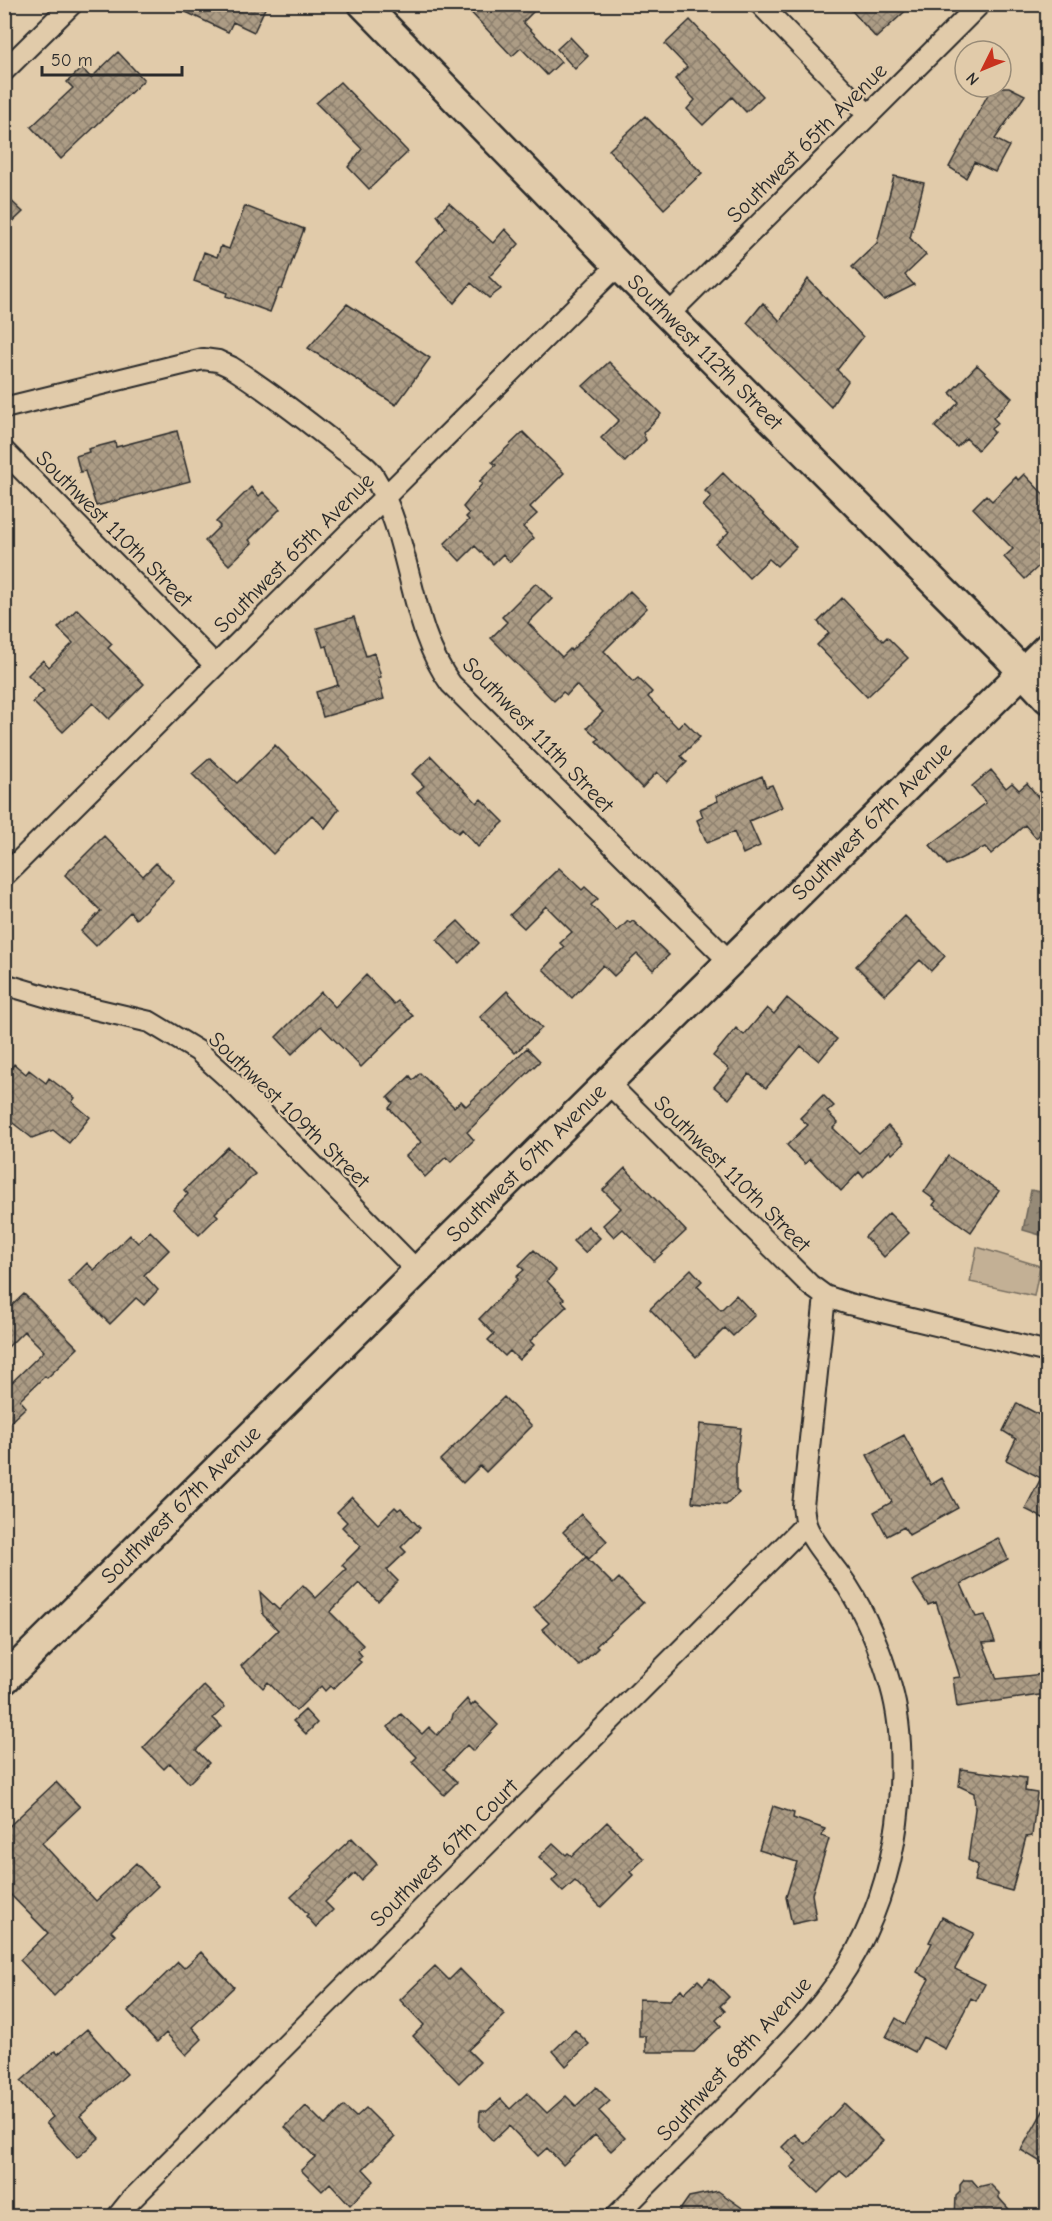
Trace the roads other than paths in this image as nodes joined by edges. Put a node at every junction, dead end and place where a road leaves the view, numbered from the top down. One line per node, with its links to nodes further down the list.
1 (72, 4): 5 (street)
2 (363, 4): 7 (main road, Southwest 112th Street)
3 (760, 4): 6 (street)
4 (980, 4): 6 (street, Southwest 65th Avenue)
5 (4, 71)
6 (868, 115): 8 (street, Southwest 65th Avenue)
7 (618, 265): 8 (main road, Southwest 112th Street); 11 (street, Southwest 65th Avenue)
8 (668, 315): 14 (main road, Southwest 112th Street)
9 (4, 408): 11 (street, Southwest 111th Street)
10 (4, 452): 13 (street, Southwest 110th Street)
11 (384, 496): 13 (street, Southwest 65th Avenue); 17 (street, Southwest 111th Street)
12 (1047, 647): 14 (main road, Southwest 67th Avenue)
13 (215, 665): 16 (street, Southwest 65th Avenue)
14 (1023, 672): 15 (main road, Southwest 112th Street); 17 (main road, Southwest 67th Avenue)
15 (1047, 699)
16 (4, 876)
17 (730, 962): 19 (main road, Southwest 67th Avenue)
18 (4, 984): 20 (street, Southwest 109th Street)
19 (608, 1083): 20 (main road, Southwest 67th Avenue); 21 (street, Southwest 110th Street)
20 (418, 1272): 24 (main road, Southwest 67th Avenue)
21 (825, 1296): 22 (street); 23 (street)
22 (1047, 1352)
23 (806, 1524): 25 (street, Southwest 67th Court); 26 (street, Southwest 68th Avenue)
24 (4, 1680)
25 (118, 2217)
26 (616, 2217)

